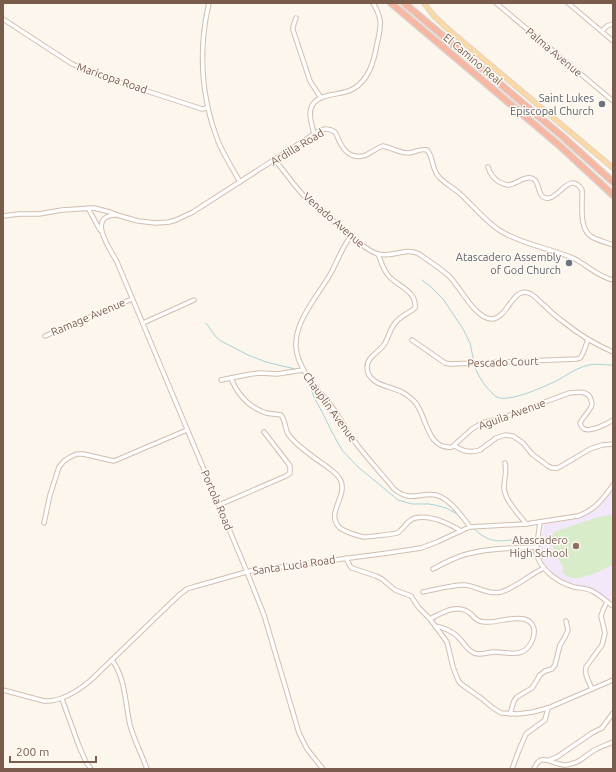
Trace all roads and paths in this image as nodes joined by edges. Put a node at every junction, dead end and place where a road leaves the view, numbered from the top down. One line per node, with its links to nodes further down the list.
1 (209, 3): 15 (street)
2 (373, 3): 13 (street)
3 (390, 3): 22 (highway, El Camino Real)
4 (404, 3): 20 (highway, El Camino Real)
5 (424, 3): 19 (main road, El Camino Real)
6 (496, 3): 14 (street, Palma Avenue)
7 (568, 3): 11 (street)
8 (296, 18): 13 (street)
9 (3, 19): 15 (street, Maricopa Road)
10 (613, 24): 11 (street)
11 (602, 31): 12 (street)
12 (613, 41)
13 (321, 98): 16 (street)
14 (613, 101)
15 (208, 108): 21 (street)
16 (314, 134): 17 (street, Ardilla Road); 30 (street, Ardilla Road)
17 (275, 160): 21 (street, Ardilla Road); 27 (street, Venado Avenue)
18 (488, 167): 28 (street)
19 (613, 168)
20 (612, 181)
21 (240, 182): 24 (street, Ardilla Road)
22 (613, 195)
23 (88, 208): 24 (street, Ardilla Road); 25 (street, Ardilla Road); 26 (street, Portola Road)
24 (117, 215): 26 (street)
25 (3, 216)
26 (102, 233): 31 (street, Portola Road)
27 (351, 236): 29 (street, Venado Avenue); 38 (street, Chauplin Avenue)
28 (613, 245)
29 (378, 254): 35 (street); 45 (street)
30 (613, 280)
31 (132, 298): 33 (street, Portola Road); 34 (street, Ramage Avenue)
32 (194, 300): 33 (street)
33 (142, 323): 42 (street, Portola Road)
34 (45, 336)
35 (588, 339): 36 (street, Pescado Court); 37 (street)
36 (412, 340)
37 (613, 352)
38 (303, 370): 39 (street); 52 (street, Chauplin Avenue)
39 (231, 378): 40 (street); 53 (street)
40 (221, 380)
41 (613, 420): 45 (street, Aguila Avenue)
42 (187, 430): 48 (street, Portola Road); 50 (street)
43 (264, 432): 48 (street)
44 (613, 444): 45 (street)
45 (455, 446)
46 (505, 463): 51 (street)
47 (613, 485): 49 (street, Santa Lucia Road)
48 (219, 505): 58 (street, Portola Road)
49 (540, 522): 51 (street, Santa Lucia Road); 54 (street)
50 (44, 523)
51 (526, 524): 52 (street, Santa Lucia Road)
52 (470, 527): 53 (street, Santa Lucia Road)
53 (461, 531): 55 (street, Santa Lucia Road)
54 (536, 547): 56 (street); 57 (street)
55 (346, 558): 58 (street, Santa Lucia Road); 62 (street)
56 (544, 568): 59 (street); 60 (street)
57 (433, 569)
58 (247, 572): 65 (street, Santa Lucia Road); 77 (street, Portola Road)
59 (422, 592)
60 (607, 602): 61 (street); 67 (street)
61 (613, 606)
62 (430, 619): 64 (street); 64 (street)
63 (566, 621): 72 (street)
64 (435, 626): 72 (street)
65 (112, 660): 69 (street, Santa Lucia Road); 76 (street)
66 (613, 680): 67 (street)
67 (592, 689): 70 (street)
68 (3, 690): 69 (street, Santa Lucia Road)
69 (62, 699): 75 (street)
70 (548, 708): 72 (street); 78 (street)
71 (613, 713): 74 (street)
72 (510, 714)
73 (613, 742): 74 (street)
74 (549, 760): 79 (street)
75 (91, 769)
76 (147, 769)
77 (323, 769)
78 (512, 769)
79 (534, 769)

